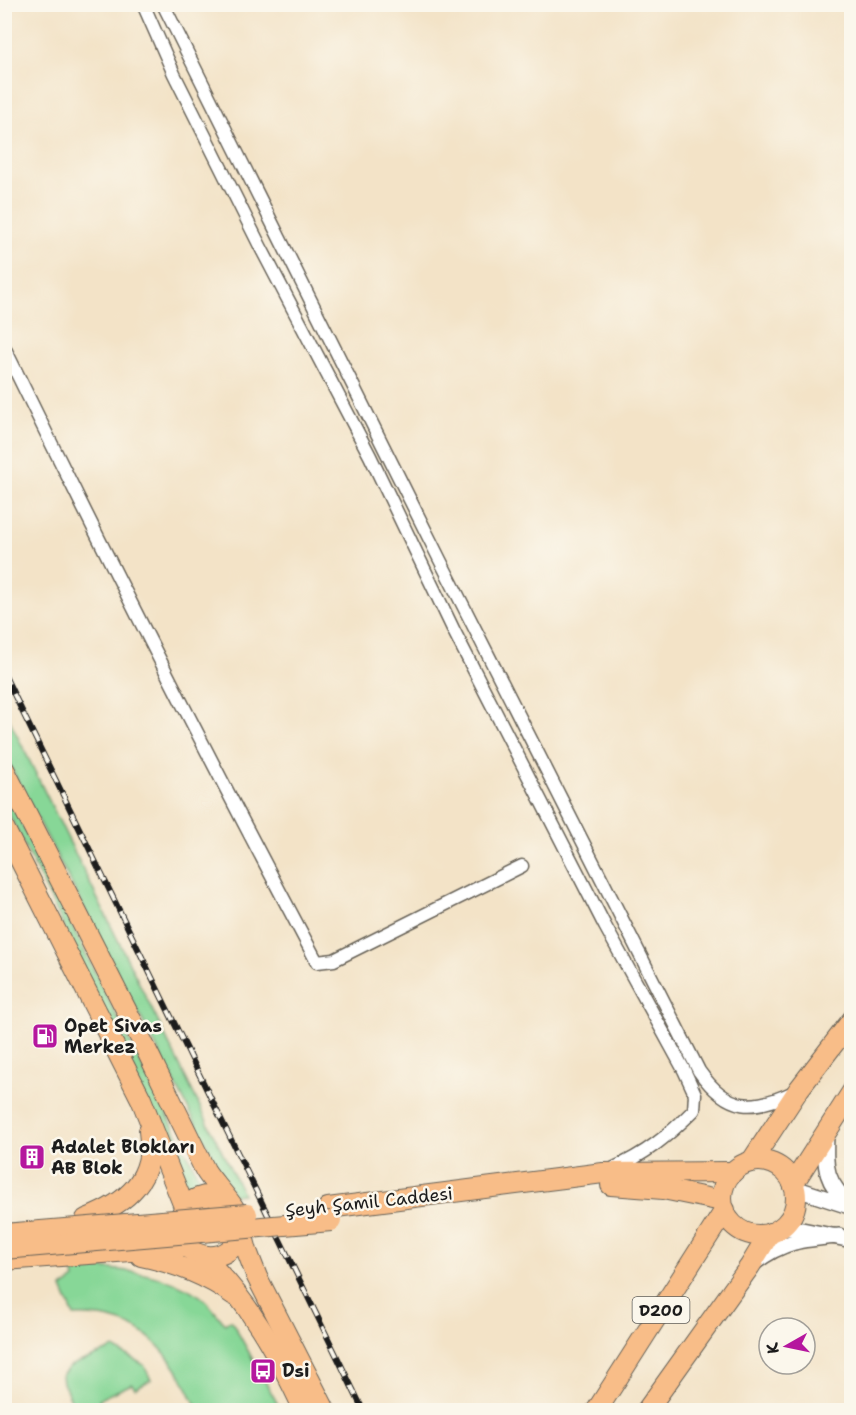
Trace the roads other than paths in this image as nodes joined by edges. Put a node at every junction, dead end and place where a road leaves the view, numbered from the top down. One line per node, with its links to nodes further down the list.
1 (143, 4): 9 (street)
2 (163, 4): 8 (street)
3 (4, 347): 6 (street)
4 (4, 769): 18 (main road)
5 (4, 828): 12 (main road)
6 (522, 866)
7 (852, 1020): 10 (main road)
8 (686, 1044): 9 (street); 10 (street)
9 (674, 1051): 16 (street)
10 (799, 1089): 14 (main road)
11 (852, 1092): 13 (main road)
12 (141, 1099): 21 (main road); 23 (main road)
13 (826, 1133): 17 (main road); 20 (street)
14 (751, 1162): 15 (main road); 17 (main road)
15 (733, 1172): 16 (main road, Şeyh Şamil Caddesi); 19 (main road)
16 (603, 1173): 22 (main road, Şeyh Şamil Caddesi)
17 (794, 1186): 20 (street); 26 (main road)
18 (232, 1206): 21 (main road); 24 (main road)
19 (724, 1206): 22 (main road, Şeyh Şamil Caddesi); 26 (main road); 37 (main road, D200)
20 (852, 1207)
21 (183, 1211): 23 (main road); 30 (main road)
22 (330, 1214): 27 (main road, Şeyh Şamil Caddesi, bridge); 29 (main road, Şeyh Şamil Caddesi, bridge)
23 (86, 1220): 25 (main road)
24 (240, 1225): 30 (main road); 36 (main road)
25 (4, 1227)
26 (775, 1230): 28 (street); 33 (main road, D200)
27 (4, 1234)
28 (845, 1238): 33 (street)
29 (4, 1249)
30 (195, 1251): 31 (main road); 34 (main road)
31 (114, 1252): 32 (main road); 34 (main road)
32 (4, 1260)
33 (750, 1266): 38 (main road, D200)
34 (240, 1299): 35 (main road)
35 (304, 1410)
36 (325, 1410)
37 (597, 1410)
38 (646, 1410)

